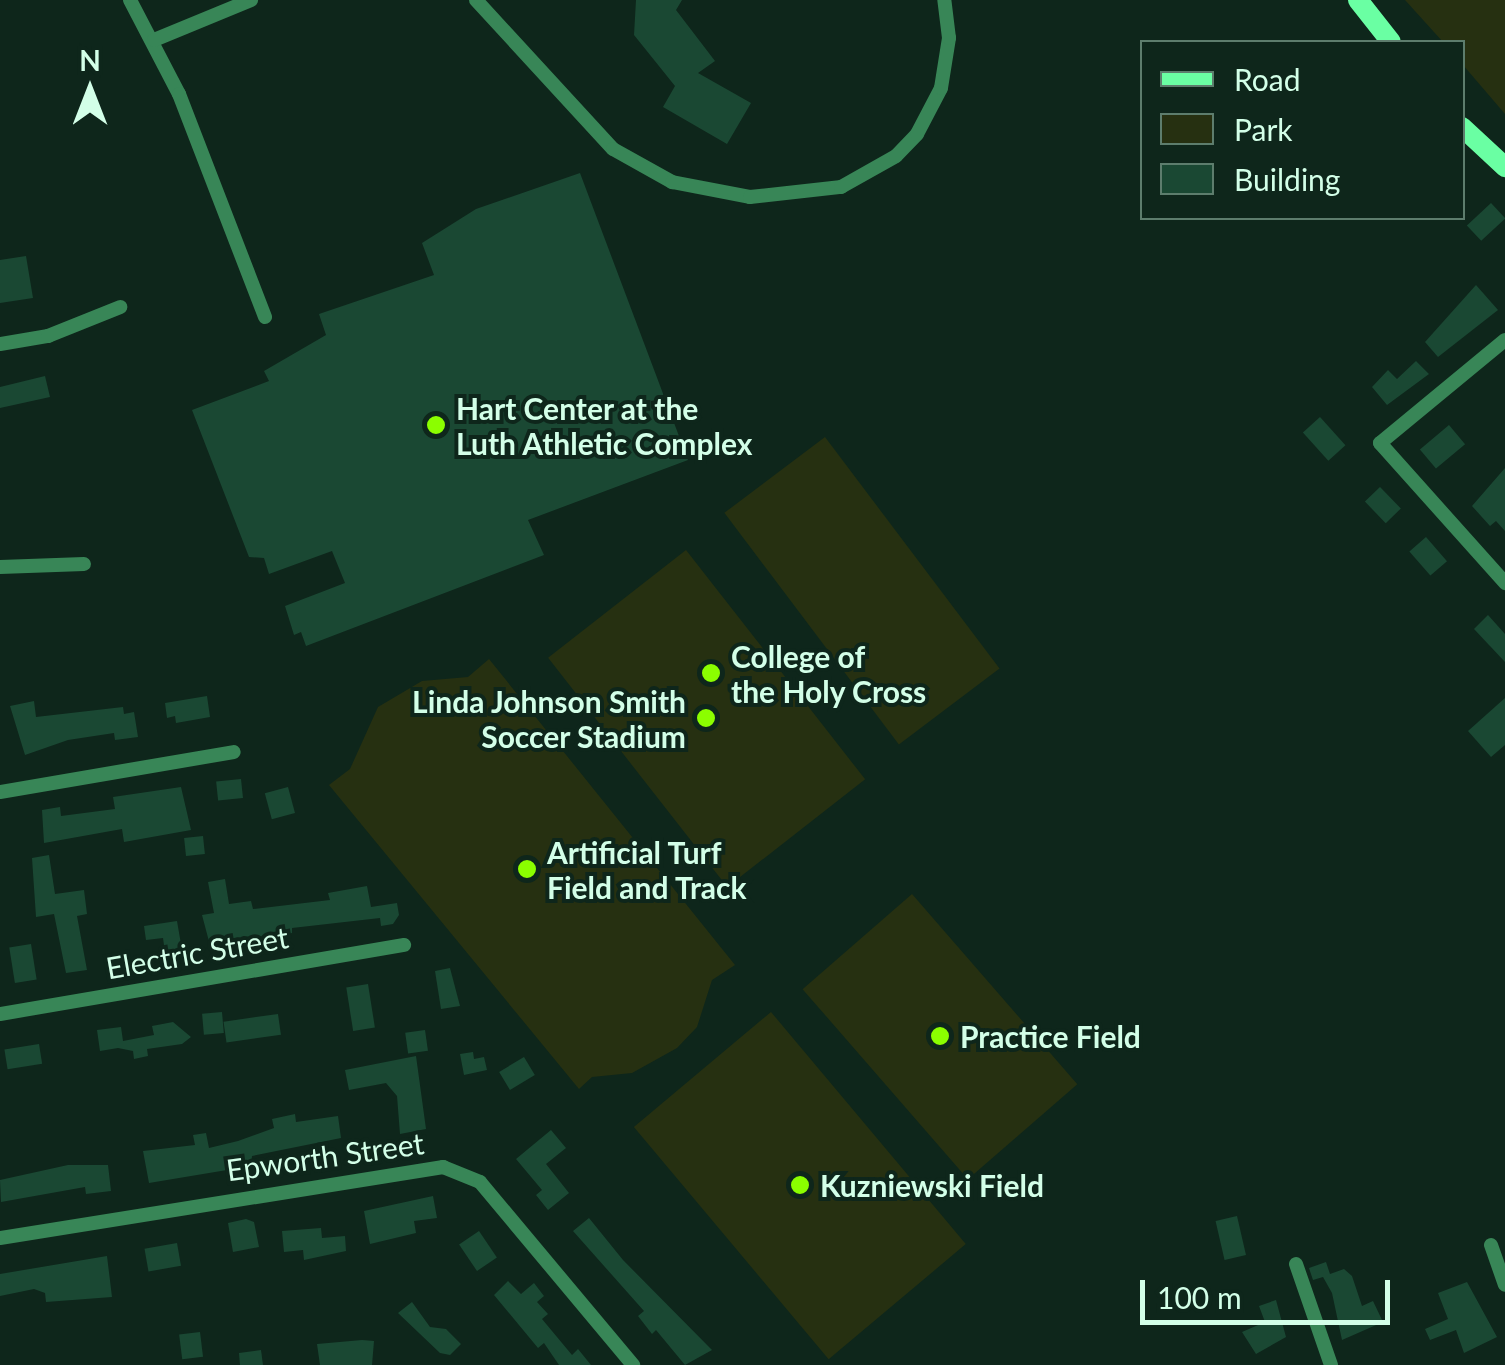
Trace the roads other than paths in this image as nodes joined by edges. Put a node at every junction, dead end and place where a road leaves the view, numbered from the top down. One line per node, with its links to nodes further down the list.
1 (130, 0): 6 (street)
2 (251, 0): 6 (street)
3 (476, 0): 4 (street)
4 (944, 0)
5 (1358, 0): 7 (main road)
6 (154, 40): 11 (street)
7 (1390, 40)
8 (1465, 130): 9 (main road)
9 (1505, 167)
10 (120, 308): 13 (street)
11 (265, 317)
12 (1505, 340): 16 (street)
13 (0, 344)
14 (84, 564): 15 (street)
15 (0, 566)
16 (1505, 583)
17 (234, 752): 18 (street)
18 (0, 792)
19 (404, 945): 20 (street, Electric Street)
20 (0, 1014)
21 (0, 1238): 25 (street, Epworth Street)
22 (1490, 1246): 24 (street)
23 (1296, 1264): 26 (street)
24 (1505, 1286)
25 (633, 1365)
26 (1331, 1365)

